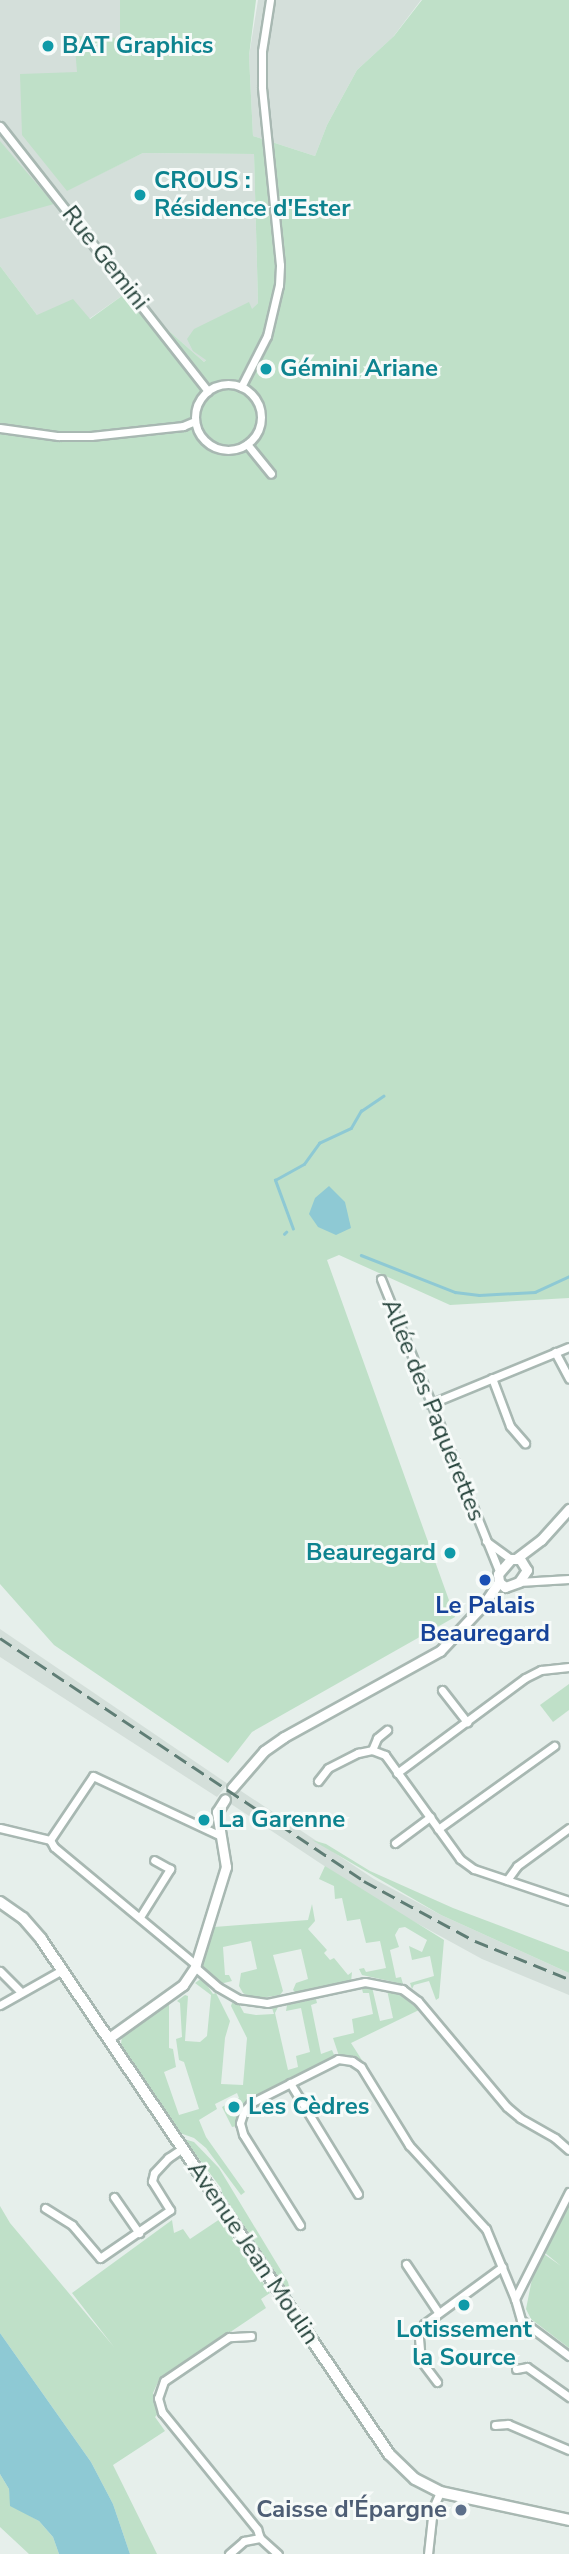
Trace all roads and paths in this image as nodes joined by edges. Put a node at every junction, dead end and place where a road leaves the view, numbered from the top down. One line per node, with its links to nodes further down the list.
1 (270, 0): 3 (street)
2 (0, 126): 4 (street, Rue Gemini)
3 (241, 387): 4 (street); 7 (street)
4 (208, 391): 5 (street)
5 (195, 421): 6 (street); 7 (street)
6 (0, 428)
7 (247, 444): 8 (street)
8 (271, 474)
9 (381, 1279): 14 (street, Allée des Paquerettes)
10 (569, 1347): 11 (street)
11 (555, 1352): 12 (street); 13 (street)
12 (492, 1378): 14 (street); 15 (street)
13 (569, 1378)
14 (430, 1404): 18 (street, Allée des Paquerettes)
15 (525, 1443)
16 (569, 1508): 17 (street)
17 (541, 1540): 19 (street); 20 (street)
18 (486, 1541): 19 (street, Allée des Paquerettes); 21 (street, Allée des Paquerettes)
19 (514, 1558): 20 (street); 21 (street)
20 (526, 1568): 22 (street); 24 (street)
21 (499, 1571): 25 (street)
22 (539, 1579): 23 (street); 24 (street)
23 (569, 1579)
24 (519, 1582): 25 (street)
25 (502, 1584): 34 (street)
26 (569, 1667): 28 (street)
27 (442, 1690): 28 (street)
28 (467, 1722): 32 (street)
29 (387, 1730): 31 (street)
30 (554, 1746): 39 (street)
31 (372, 1750): 32 (street); 33 (street)
32 (397, 1773): 36 (street)
33 (318, 1781)
34 (232, 1788)
35 (225, 1800): 40 (street)
36 (430, 1817): 39 (street); 42 (street)
37 (0, 1828): 41 (street)
38 (569, 1828): 44 (street)
39 (438, 1829): 44 (street)
40 (221, 1836): 41 (street); 48 (street)
41 (50, 1840): 47 (street)
42 (395, 1843)
43 (154, 1860): 47 (street)
44 (507, 1880): 46 (street)
45 (0, 1902): 50 (main road, Avenue Jean Moulin)
46 (569, 1902)
47 (140, 1917): 48 (street)
48 (195, 1966): 53 (street); 56 (street)
49 (0, 1970): 51 (street)
50 (62, 1970): 51 (street); 53 (main road, Avenue Jean Moulin)
51 (21, 1992): 52 (street)
52 (0, 2005)
53 (109, 2038): 55 (main road, Avenue Jean Moulin)
54 (290, 2083): 58 (street); 61 (street); 64 (street)
55 (183, 2148): 62 (street); 74 (main road, Avenue Jean Moulin)
56 (569, 2151)
57 (569, 2192): 65 (street)
58 (358, 2194)
59 (114, 2196): 62 (street)
60 (45, 2208): 62 (street)
61 (300, 2225)
62 (139, 2233)
63 (406, 2264): 66 (street)
64 (502, 2267): 65 (street); 66 (street)
65 (514, 2299): 68 (street)
66 (438, 2312): 70 (street)
67 (251, 2336): 76 (street)
68 (569, 2356)
69 (516, 2369): 71 (street)
70 (437, 2382)
71 (569, 2397)
72 (495, 2425): 73 (street)
73 (569, 2450)
74 (440, 2491): 75 (main road, Avenue Jean Moulin); 79 (street)
75 (568, 2518)
76 (260, 2538): 77 (street); 78 (street)
77 (229, 2554)
78 (278, 2554)
79 (428, 2554)

